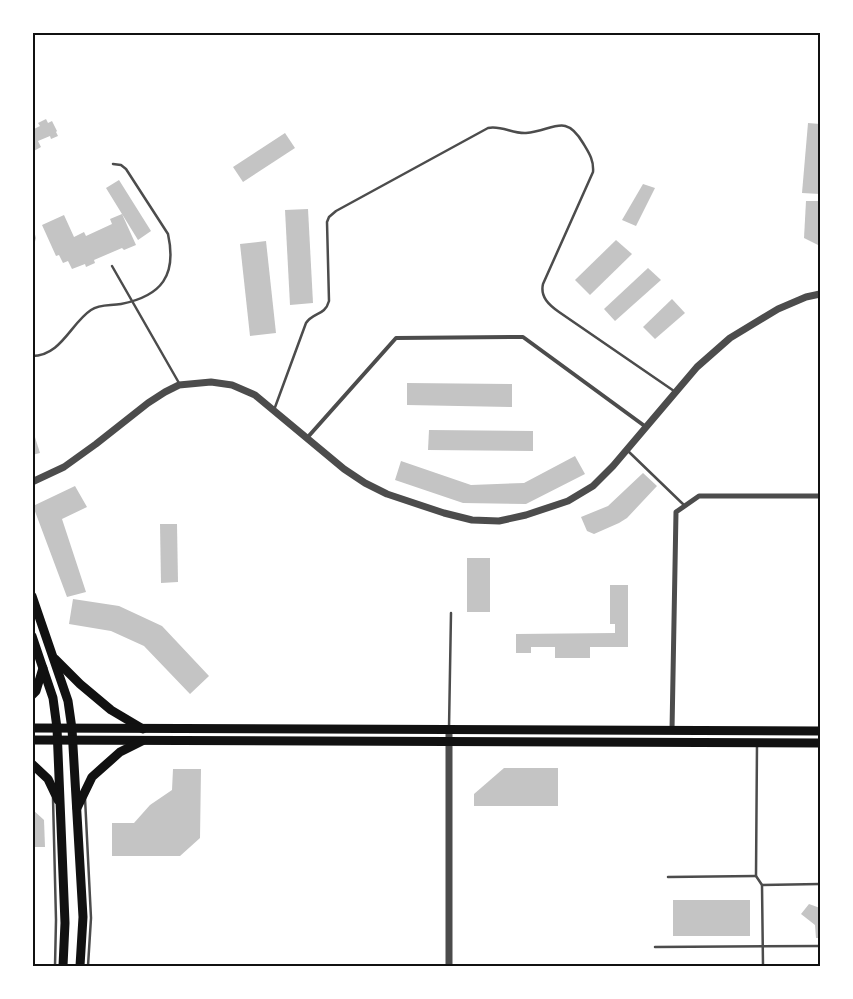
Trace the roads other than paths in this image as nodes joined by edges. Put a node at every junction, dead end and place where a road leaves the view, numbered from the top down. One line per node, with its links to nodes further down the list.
1 (113, 164): 4 (lane)
2 (112, 266): 5 (lane)
3 (820, 294): 6 (street)
4 (32, 356)
5 (179, 385): 7 (street); 11 (street)
6 (675, 392): 7 (lane); 8 (street)
7 (274, 410): 9 (street)
8 (647, 427): 9 (street); 10 (street)
9 (307, 438): 10 (street)
10 (627, 450): 13 (lane)
11 (32, 482)
12 (820, 496): 13 (street)
13 (684, 506): 25 (street)
14 (32, 596): 17 (main road)
15 (451, 613): 24 (lane)
16 (32, 636): 18 (main road)
17 (54, 658): 22 (main road); 23 (main road)
18 (43, 668): 19 (main road); 21 (main road)
19 (32, 695)
20 (32, 728): 21 (main road)
21 (56, 728): 22 (main road); 28 (main road)
22 (72, 729): 23 (main road); 29 (main road)
23 (143, 729): 24 (main road)
24 (450, 730): 25 (main road); 31 (street)
25 (672, 730): 26 (main road)
26 (820, 731)
27 (32, 740): 28 (main road)
28 (58, 740): 29 (main road); 37 (main road)
29 (73, 740): 30 (main road); 38 (main road)
30 (144, 740): 31 (main road); 36 (main road)
31 (450, 741): 32 (main road); 50 (street)
32 (757, 742): 33 (main road); 39 (lane)
33 (820, 743)
34 (32, 764): 35 (main road)
35 (53, 789): 37 (main road); 46 (lane)
36 (85, 792): 38 (main road); 49 (lane)
37 (60, 804): 47 (main road)
38 (77, 808): 48 (main road)
39 (756, 876): 40 (lane); 42 (lane)
40 (668, 877)
41 (820, 884): 42 (lane)
42 (762, 885): 45 (lane)
43 (820, 946): 45 (lane)
44 (655, 947): 45 (lane)
45 (763, 947): 51 (lane)
46 (55, 966)
47 (64, 966)
48 (80, 966)
49 (88, 966)
50 (449, 966)
51 (763, 966)

